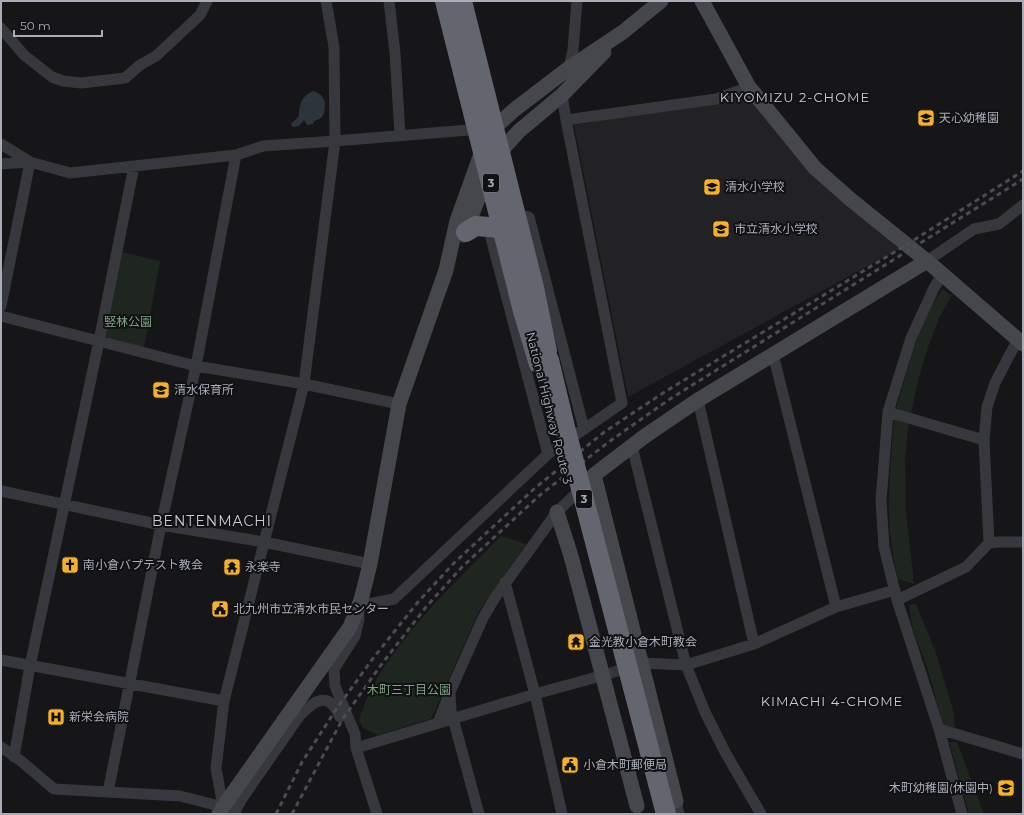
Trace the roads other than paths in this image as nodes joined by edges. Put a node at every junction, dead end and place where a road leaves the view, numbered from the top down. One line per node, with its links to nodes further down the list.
1 (207, 1): 9 (street)
2 (326, 1): 19 (street)
3 (389, 1): 18 (street)
4 (445, 1): 16 (highway, National Highway Route 3 / 3)
5 (462, 1): 16 (highway, National Highway Route 3 / 3)
6 (576, 1): 11 (street)
7 (661, 1): 10 (street)
8 (702, 1): 13 (street)
9 (1, 28)
10 (623, 32): 11 (street); 12 (street)
11 (569, 68): 15 (street)
12 (575, 82): 14 (street); 16 (street)
13 (748, 87): 17 (street); 30 (street)
14 (562, 95): 17 (street); 21 (street)
15 (514, 110): 16 (street); 16 (street)
16 (483, 117): 18 (street); 21 (highway, National Highway Route 3 / 3)
17 (566, 120): 44 (street)
18 (400, 135): 19 (street)
19 (335, 141): 22 (street); 40 (street)
20 (1, 144): 23 (street)
21 (491, 150): 26 (highway, National Highway Route 3 / 3); 28 (highway, National Highway Route 3 / 3); 32 (street)
22 (236, 155): 25 (street); 39 (street)
23 (30, 162): 24 (street); 25 (street); 31 (street)
24 (1, 164)
25 (134, 166): 36 (street)
26 (488, 172): 28 (highway, National Highway Route 3 / 3); 29 (street)
27 (1023, 205): 30 (street)
28 (509, 221): 29 (highway); 44 (street); 47 (street); 61 (highway, National Highway Route 3 / 3)
29 (466, 232): 32 (street)
30 (926, 261): 33 (street); 38 (street)
31 (5, 267): 34 (street)
32 (446, 270): 42 (street)
33 (942, 275): 37 (street); 43 (street)
34 (1, 306)
35 (1, 316): 36 (street)
36 (99, 341): 39 (street); 50 (street)
37 (1020, 342): 45 (street)
38 (773, 354): 41 (street); 60 (street)
39 (196, 366): 40 (street); 52 (street)
40 (304, 384): 42 (street); 53 (street)
41 (698, 400): 46 (street); 62 (street)
42 (399, 404): 56 (street)
43 (888, 412): 45 (street); 58 (street)
44 (584, 429): 47 (street)
45 (984, 440): 55 (street)
46 (632, 446): 48 (street); 65 (street)
47 (548, 454): 59 (street)
48 (594, 476): 51 (street); 64 (street)
49 (1, 491): 50 (street)
50 (64, 504): 52 (street); 66 (street)
51 (557, 512): 57 (street); 67 (street)
52 (161, 524): 53 (street); 68 (street)
53 (264, 542): 56 (street); 71 (street)
54 (1023, 542): 55 (street)
55 (989, 543): 58 (street)
56 (370, 564): 59 (street)
57 (505, 582): 69 (street); 70 (street)
58 (896, 595): 60 (street); 74 (street)
59 (358, 606): 76 (street); 83 (street)
60 (836, 607): 62 (street)
61 (614, 639): 80 (highway, National Highway Route 3 / 3); 82 (highway, National Highway Route 3 / 3)
62 (754, 644): 65 (street)
63 (1, 660): 66 (street)
64 (638, 664): 65 (street); 80 (street)
65 (686, 665): 86 (street)
66 (30, 666): 68 (street); 78 (street)
67 (605, 675): 70 (street); 82 (street)
68 (129, 684): 71 (street); 79 (street)
69 (450, 692): 72 (street); 73 (street)
70 (535, 694): 72 (street); 85 (street)
71 (224, 701): 83 (street)
72 (453, 718): 73 (street); 84 (street)
73 (438, 723): 76 (street)
74 (939, 729): 77 (street); 87 (street)
75 (1, 747): 78 (street)
76 (356, 748): 81 (street); 83 (street)
77 (1023, 754)
78 (14, 757): 79 (street)
79 (108, 792): 83 (street)
80 (674, 810)
81 (373, 811)
82 (642, 811)
83 (226, 812)
84 (479, 814)
85 (562, 814)
86 (761, 814)
87 (962, 814)

